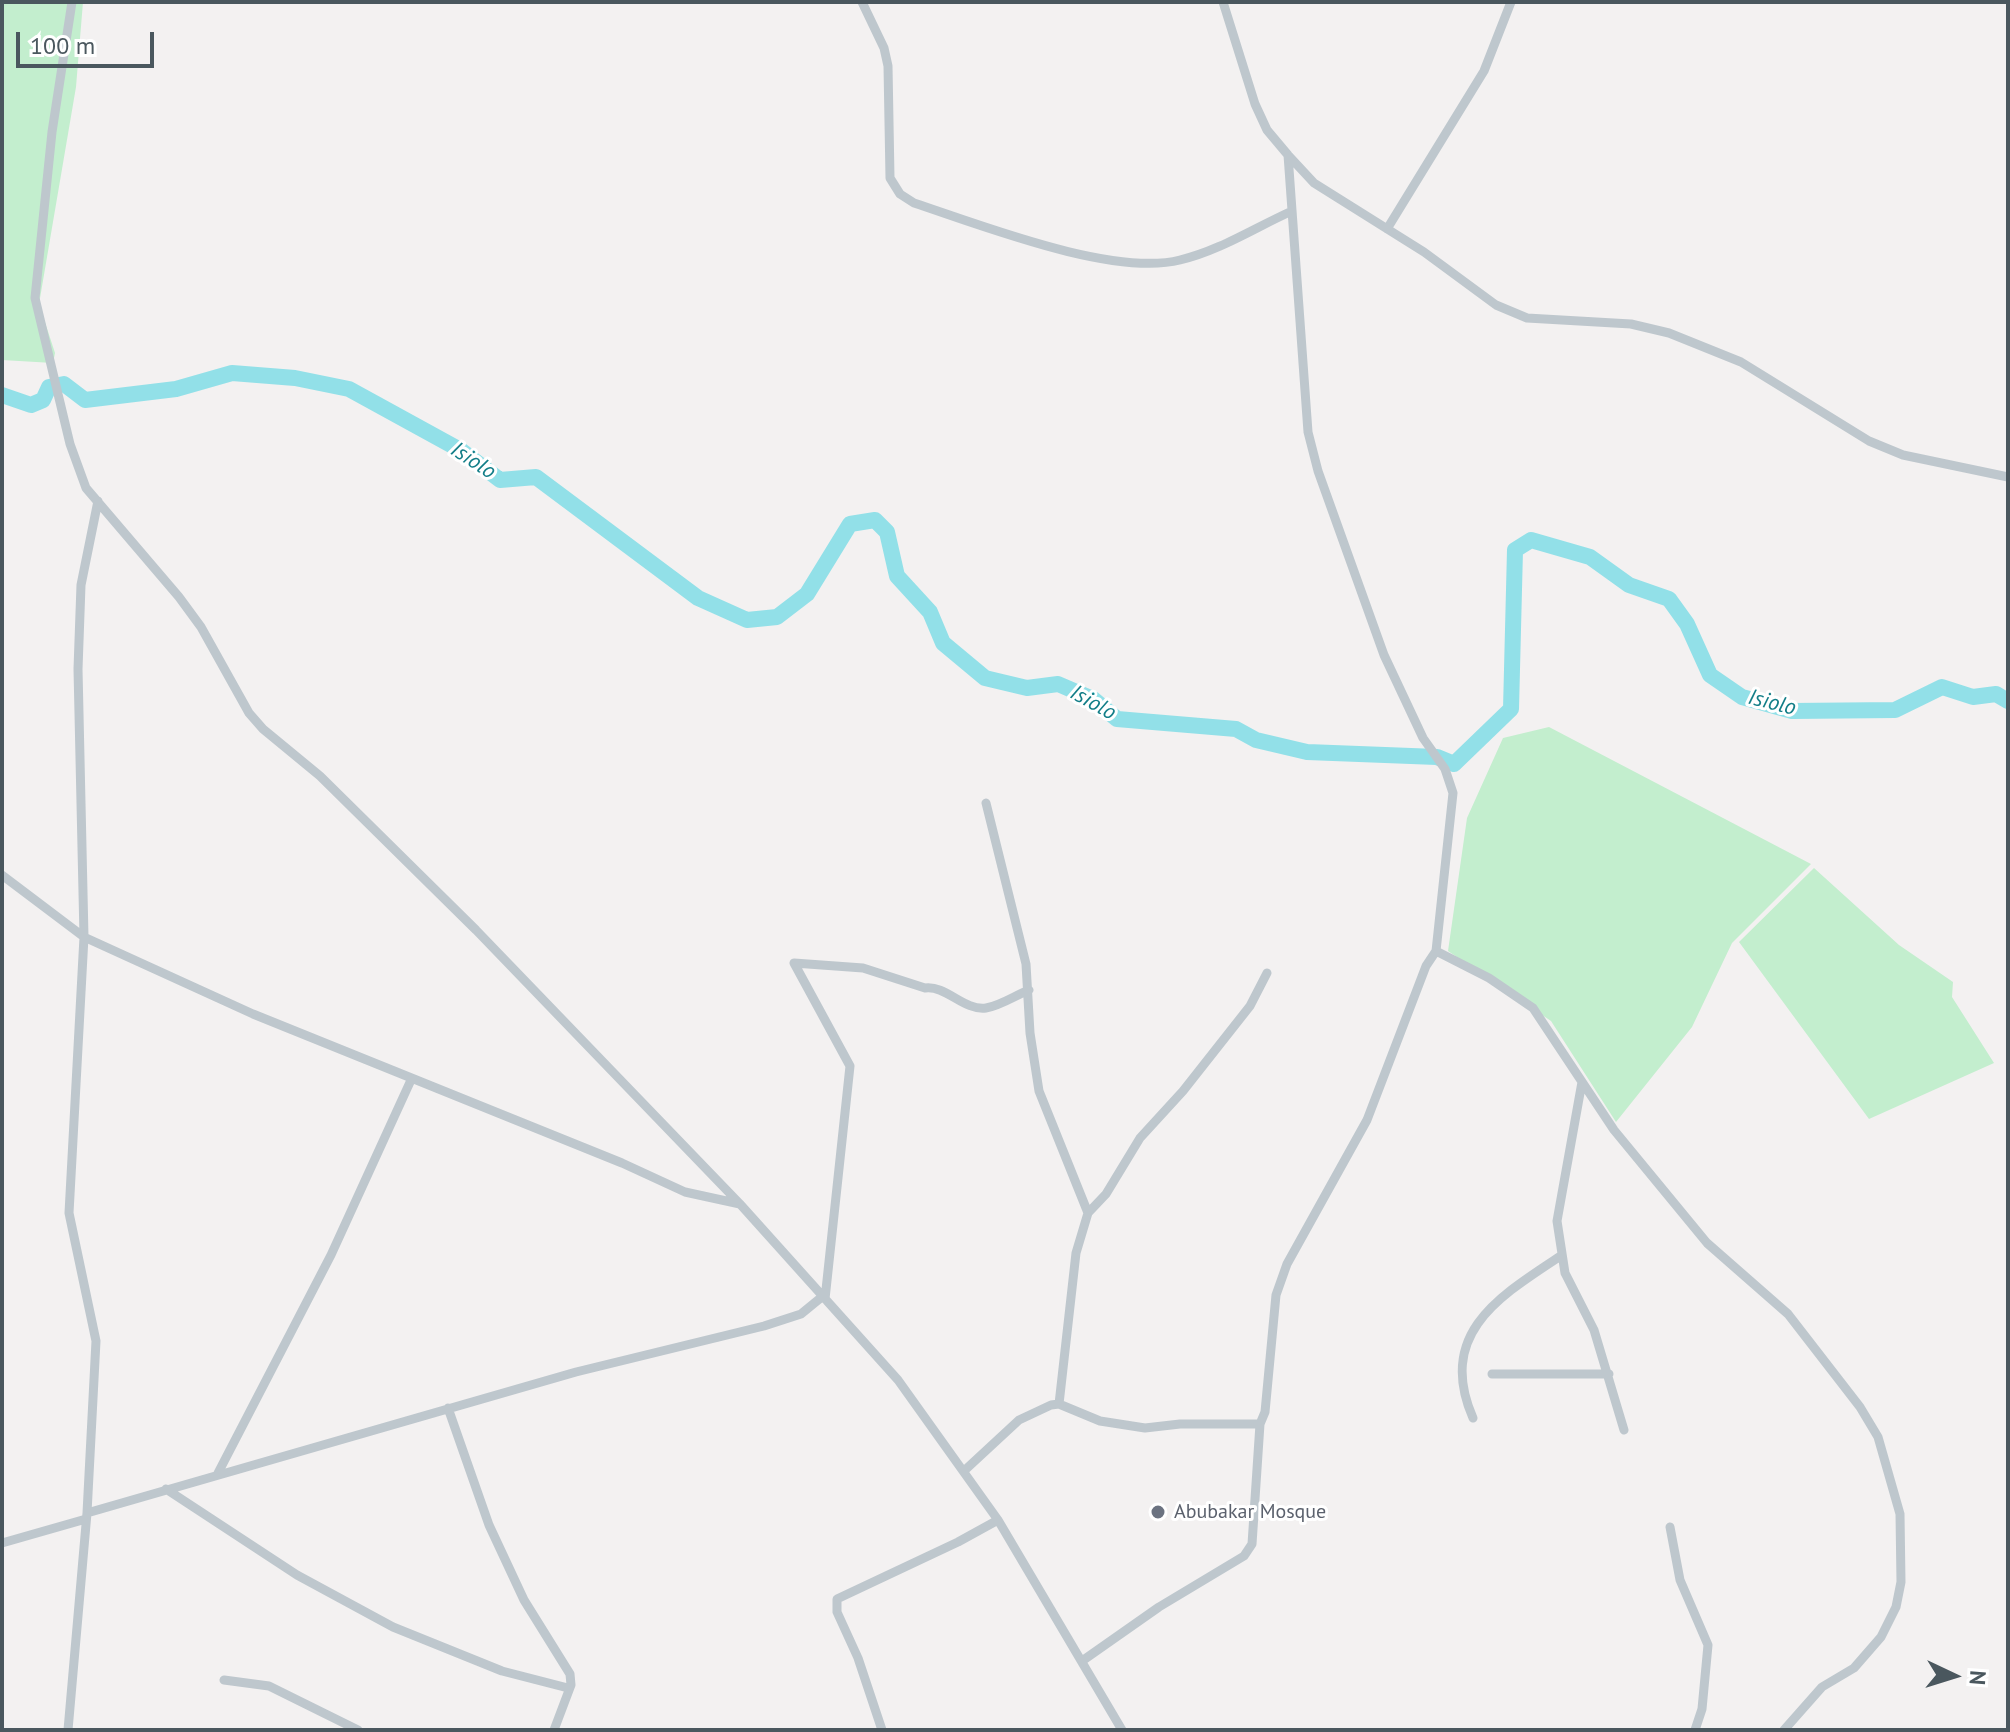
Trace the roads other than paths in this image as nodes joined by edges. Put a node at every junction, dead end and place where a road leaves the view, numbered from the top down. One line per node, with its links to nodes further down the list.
1 (72, 2): 9 (street)
2 (862, 2): 6 (street)
3 (1223, 2): 5 (street)
4 (1511, 2): 7 (street)
5 (1288, 155): 6 (street); 7 (street)
6 (1292, 211): 13 (street)
7 (1387, 229): 8 (street)
8 (2008, 477)
9 (98, 501): 12 (street); 18 (street)
10 (986, 803): 15 (street)
11 (2, 875): 12 (street)
12 (84, 937): 16 (street); 32 (street)
13 (1436, 951): 17 (street); 27 (street)
14 (1267, 973): 19 (street)
15 (1029, 990): 19 (street); 21 (street)
16 (411, 1080): 18 (street); 30 (street)
17 (1582, 1082): 20 (street); 45 (street)
18 (740, 1204): 21 (street)
19 (1088, 1213): 24 (street)
20 (1562, 1255): 23 (street); 26 (street)
21 (824, 1298): 25 (street); 29 (street)
22 (1492, 1374): 23 (street)
23 (1609, 1374): 28 (street)
24 (1059, 1404): 27 (street); 29 (street)
25 (448, 1408): 30 (street); 38 (street)
26 (1473, 1418)
27 (1260, 1424): 36 (street)
28 (1624, 1430)
29 (965, 1470): 33 (street)
30 (218, 1473): 31 (street)
31 (166, 1489): 32 (street); 38 (street)
32 (87, 1516): 35 (street); 39 (street)
33 (998, 1520): 36 (street); 42 (street)
34 (1670, 1527): 44 (street)
35 (2, 1543)
36 (1082, 1661): 43 (street)
37 (224, 1680): 40 (street)
38 (568, 1688): 41 (street)
39 (68, 1730)
40 (358, 1730)
41 (554, 1730)
42 (882, 1730)
43 (1122, 1730)
44 (1695, 1730)
45 (1784, 1730)

